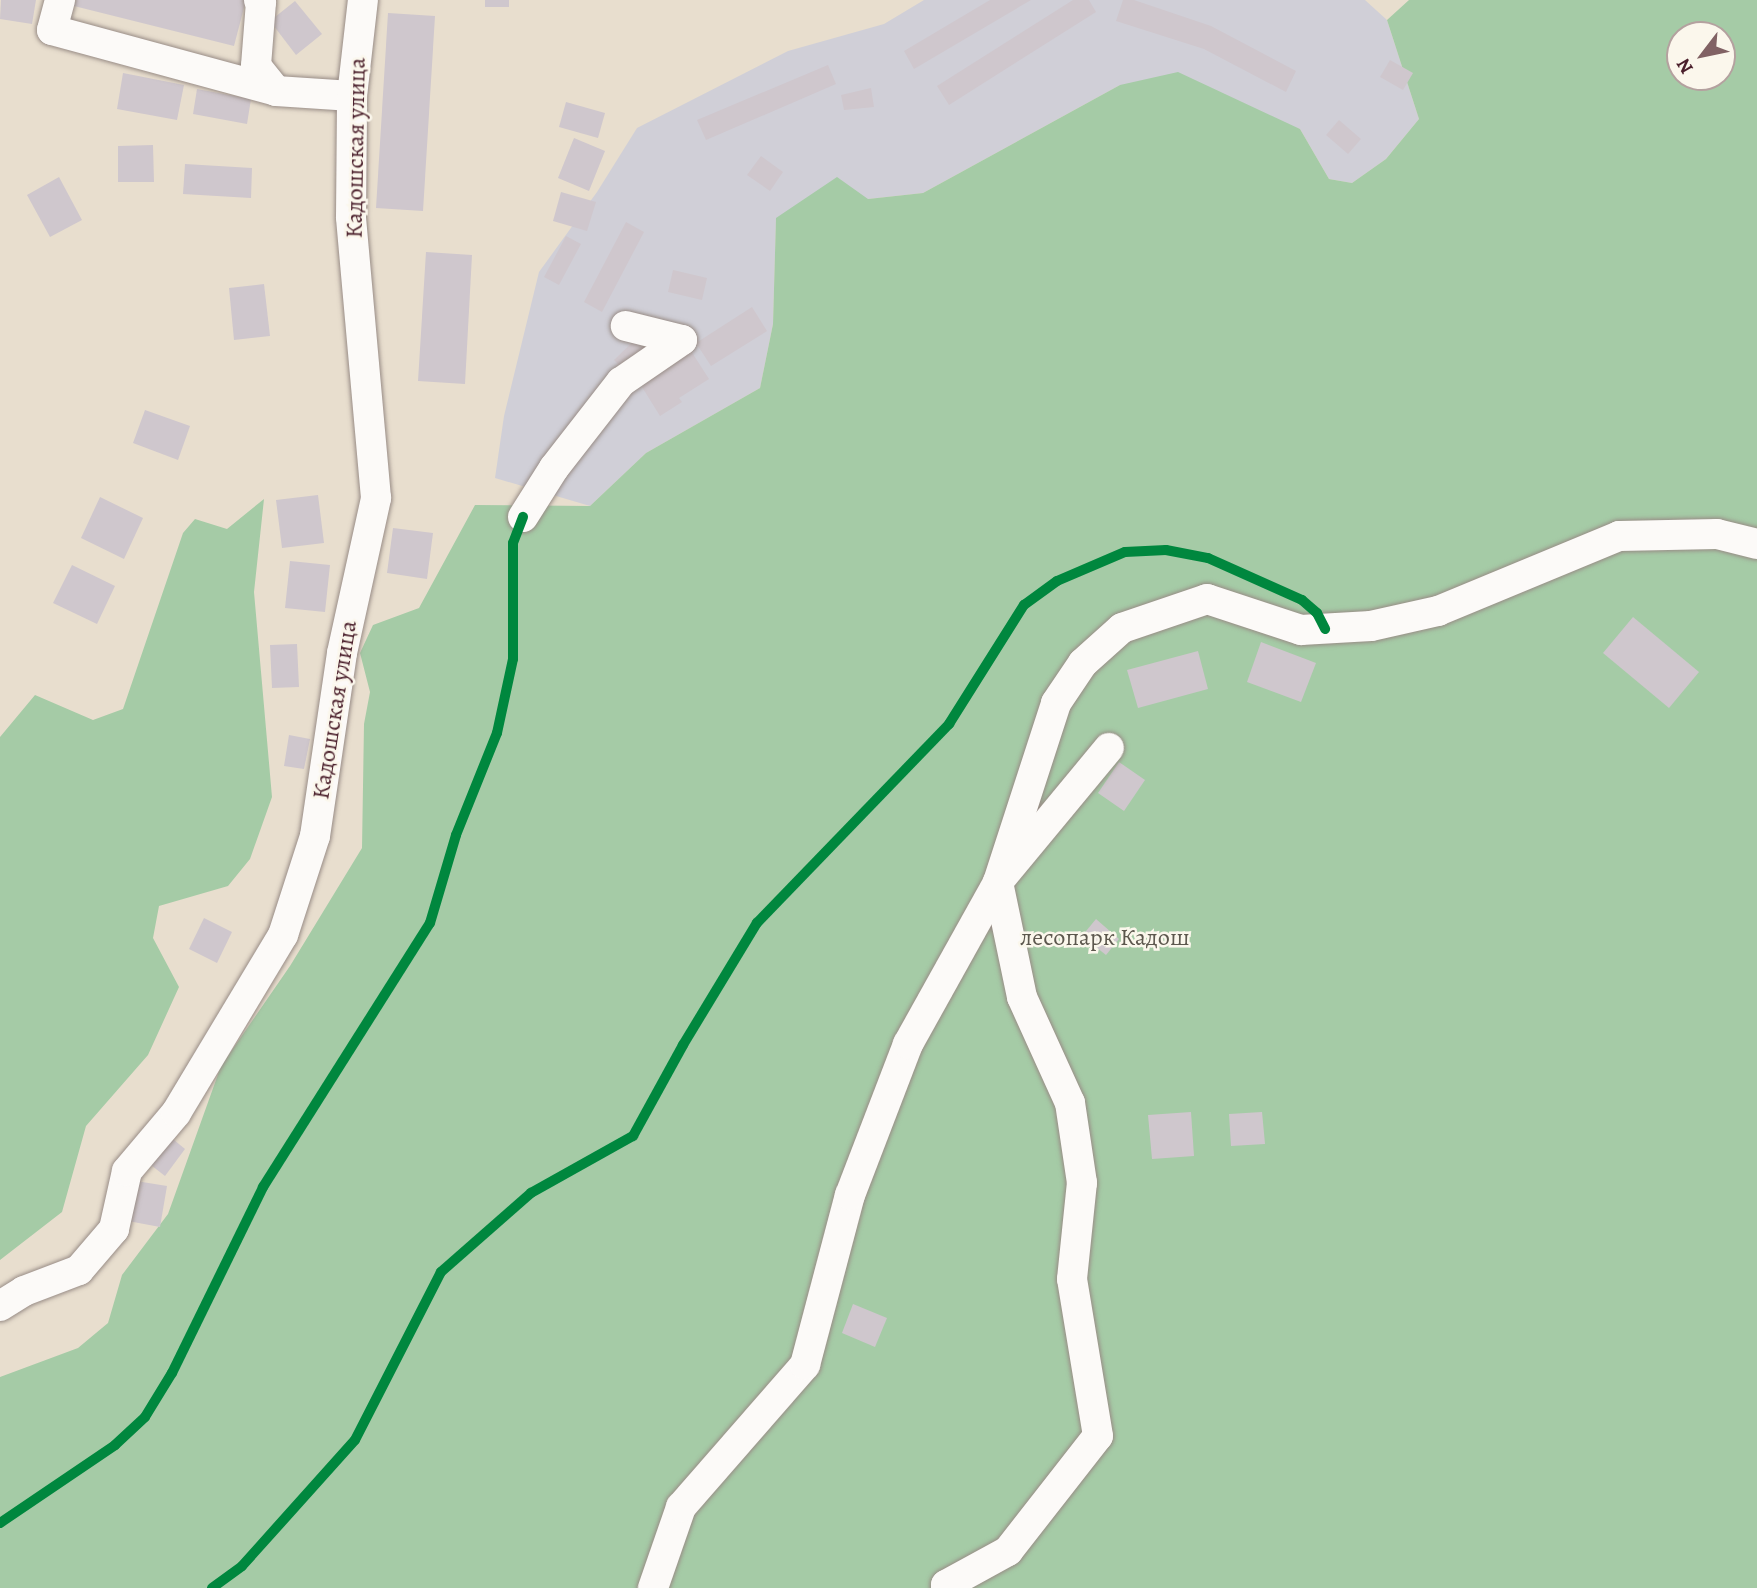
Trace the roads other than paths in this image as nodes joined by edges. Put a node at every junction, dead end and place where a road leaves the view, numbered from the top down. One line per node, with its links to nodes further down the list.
1 (60, 0): 4 (street)
2 (259, 0): 4 (street)
3 (363, 0): 5 (street, Кадошская улица)
4 (276, 91): 5 (street)
5 (352, 96): 11 (street, Кадошская улица)
6 (626, 326): 7 (street)
7 (523, 517)
8 (1757, 544): 10 (street)
9 (1109, 748): 10 (street)
10 (998, 882): 12 (street); 13 (street)
11 (0, 1306)
12 (653, 1588)
13 (946, 1588)

